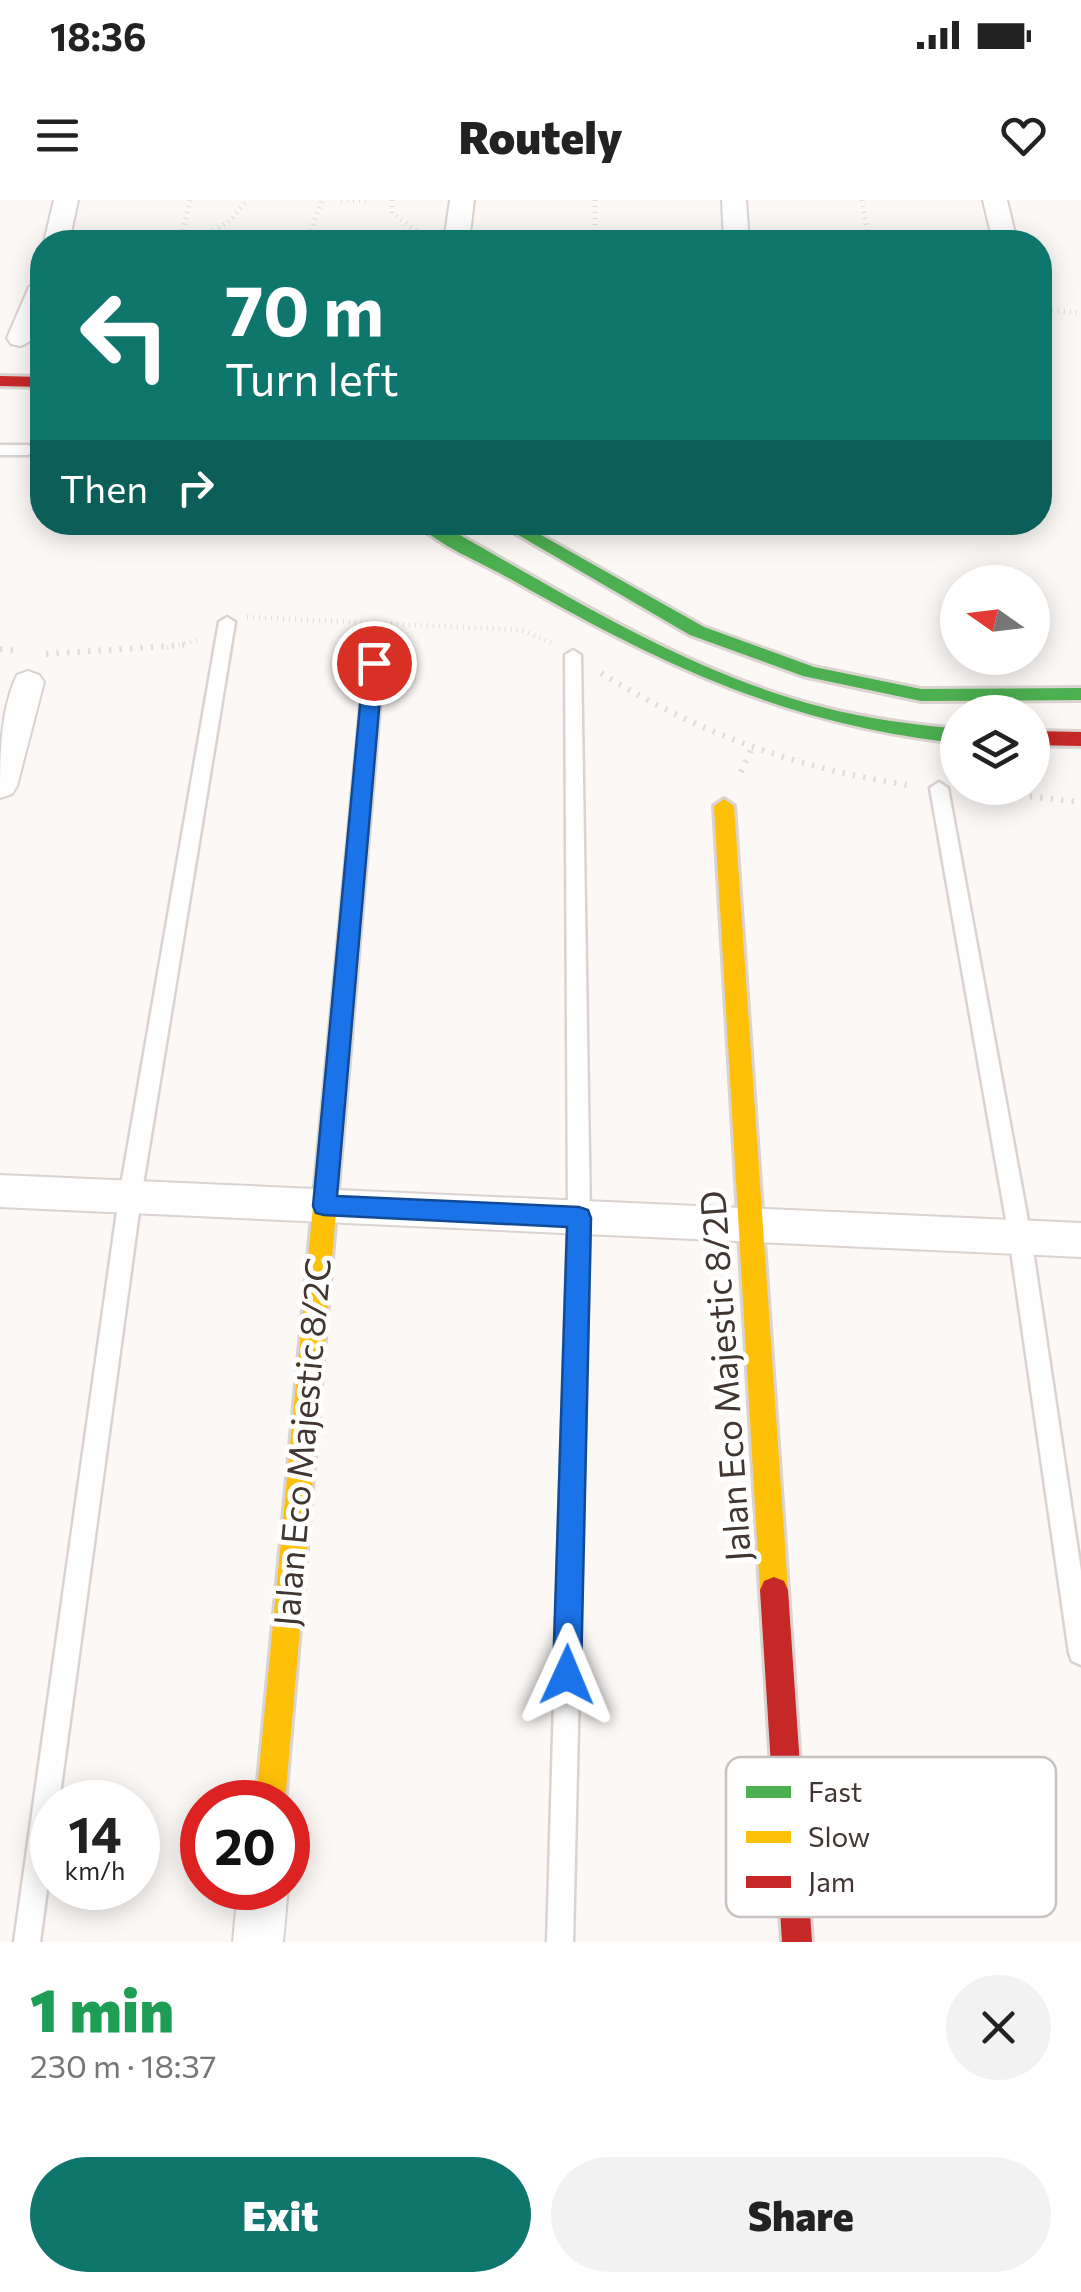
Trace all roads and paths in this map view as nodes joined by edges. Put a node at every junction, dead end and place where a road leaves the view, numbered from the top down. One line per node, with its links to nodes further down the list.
1 (66, 200): 14 (street)
2 (190, 200): 15 (path)
3 (248, 200): 13 (path)
4 (322, 200): 16 (path)
5 (341, 200): 6 (path)
6 (368, 200)
7 (392, 200): 17 (path)
8 (462, 200): 18 (street)
9 (596, 200): 19 (path)
10 (734, 200): 20 (street)
11 (862, 200): 21 (path)
12 (995, 200): 22 (street)
13 (218, 229)
14 (60, 230)
15 (184, 230)
16 (313, 230)
17 (417, 230)
18 (459, 230)
19 (595, 230)
20 (736, 230)
21 (867, 230)
22 (1002, 230)
23 (1052, 310): 24 (path)
24 (1081, 313)
25 (30, 321): 26 (street)
26 (21, 347)
27 (0, 381): 28 (street)
28 (30, 382)
29 (0, 450): 30 (lane)
30 (28, 450)
31 (446, 535): 38 (street)
32 (527, 535): 37 (street)
33 (228, 622): 45 (lane)
34 (573, 655): 47 (lane)
35 (374, 663): 46 (street, Jalan Eco Majestic 8/2C)
36 (28, 682): 41 (street)
37 (1081, 694)
38 (940, 735)
39 (1050, 738): 40 (street)
40 (1081, 739)
41 (0, 786)
42 (938, 788): 49 (lane)
43 (724, 806): 48 (street, Jalan Eco Majestic 8/2D)
44 (0, 1191): 45 (street)
45 (130, 1197): 46 (street); 56 (lane)
46 (324, 1206): 47 (street); 53 (street, Jalan Eco Majestic 8/2C)
47 (579, 1218): 48 (street); 58 (lane)
48 (751, 1225): 49 (street); 52 (street, Jalan Eco Majestic 8/2D)
49 (1020, 1237): 50 (street); 51 (lane)
50 (1081, 1240)
51 (1081, 1653)
52 (785, 1757)
53 (272, 1780)
54 (261, 1910): 57 (street)
55 (795, 1917): 59 (street, Jalan Eco Majestic 8/2D)
56 (27, 1942)
57 (258, 1942)
58 (560, 1942)
59 (797, 1942)

